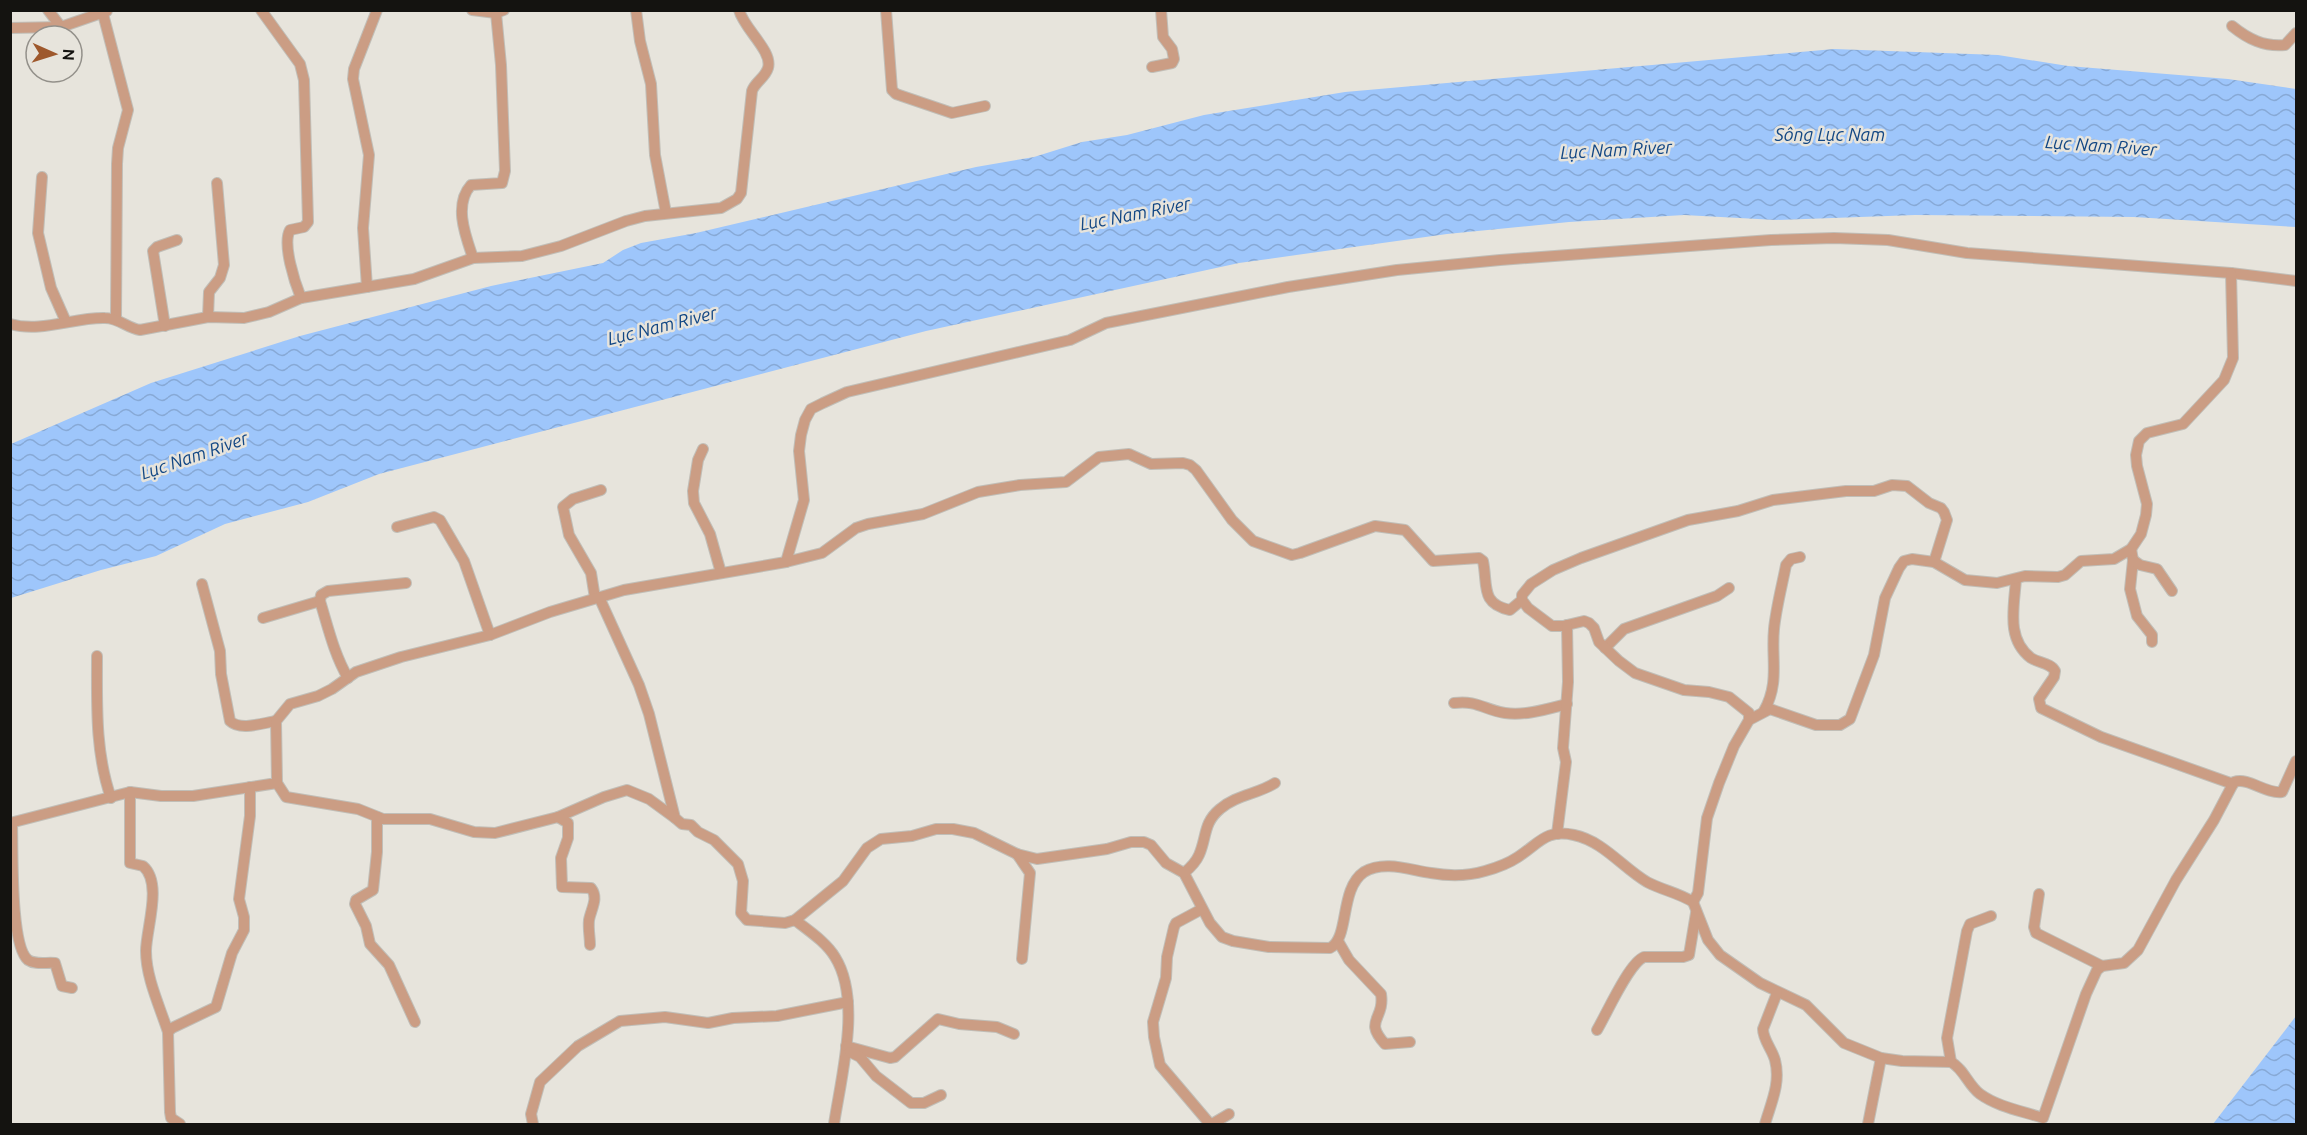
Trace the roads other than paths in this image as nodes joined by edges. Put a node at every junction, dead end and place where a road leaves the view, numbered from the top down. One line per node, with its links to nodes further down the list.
1 (48, 10): 11 (street)
2 (261, 10): 25 (street)
3 (377, 10): 24 (street)
4 (472, 10): 10 (street)
5 (636, 10): 19 (street)
6 (739, 10): 19 (street)
7 (886, 10): 16 (street)
8 (1161, 10): 15 (street)
9 (104, 11): 12 (street); 27 (street)
10 (494, 11): 21 (street)
11 (59, 24)
12 (69, 24)
13 (2232, 26): 14 (street)
14 (2296, 33)
15 (1152, 67)
16 (985, 106)
17 (42, 177): 28 (street)
18 (217, 183): 26 (street)
19 (666, 213): 21 (street)
20 (177, 240): 30 (street)
21 (473, 258): 24 (street)
22 (2231, 273): 23 (street); 34 (street); 36 (street)
23 (2296, 281)
24 (368, 287): 25 (street)
25 (301, 298): 26 (street)
26 (208, 317): 30 (street)
27 (116, 318): 28 (street); 30 (street)
28 (66, 322): 29 (street)
29 (10, 324)
30 (165, 326)
31 (703, 449): 38 (street)
32 (601, 490): 44 (street)
33 (397, 527): 49 (street)
34 (2132, 554): 39 (street); 43 (street); 50 (street)
35 (1800, 557): 56 (street)
36 (786, 562): 38 (street); 45 (street)
37 (1934, 562): 39 (street); 45 (street); 56 (street)
38 (720, 573): 44 (street)
39 (2016, 579): 62 (street)
40 (405, 583): 46 (street)
41 (202, 584): 58 (street)
42 (1729, 588): 51 (street)
43 (2172, 591)
44 (596, 598): 49 (street); 68 (street)
45 (1522, 600): 48 (street)
46 (321, 601): 47 (street); 53 (street)
47 (263, 618)
48 (1568, 625): 51 (street); 55 (street)
49 (490, 635): 53 (street)
50 (2152, 642)
51 (1605, 648): 57 (street)
52 (97, 656): 65 (street)
53 (348, 678): 58 (street)
54 (1454, 703): 55 (street)
55 (1566, 704): 70 (street)
56 (1764, 711): 57 (street)
57 (1749, 720): 74 (street)
58 (276, 721): 60 (street)
59 (2296, 761): 62 (street)
60 (277, 783): 63 (street); 67 (street)
61 (1275, 783): 72 (street)
62 (2233, 784): 81 (street)
63 (250, 788): 64 (street); 87 (street)
64 (130, 792): 65 (street); 87 (street)
65 (111, 798): 69 (street)
66 (558, 816): 67 (street); 68 (street); 79 (street)
67 (377, 818): 85 (street)
68 (675, 818): 77 (street)
69 (11, 823): 82 (street)
70 (1557, 834): 74 (street); 78 (street)
71 (1017, 854): 72 (street); 77 (street); 80 (street)
72 (1184, 873): 75 (street)
73 (2039, 894): 81 (street)
74 (1695, 908): 83 (street); 86 (street)
75 (1202, 909): 78 (street); 99 (street)
76 (1991, 916): 92 (street)
77 (795, 920): 84 (street)
78 (1338, 941): 89 (street)
79 (590, 945)
80 (1022, 959)
81 (2102, 966): 95 (street)
82 (72, 988)
83 (1777, 993): 91 (street); 100 (street)
84 (848, 1002): 90 (street); 96 (street)
85 (416, 1022)
86 (1597, 1030)
87 (168, 1032): 97 (street)
88 (1014, 1034): 90 (street)
89 (1410, 1042)
90 (846, 1049): 93 (street); 98 (street)
91 (1881, 1058): 92 (street); 101 (street)
92 (1951, 1062): 95 (street)
93 (941, 1095)
94 (1229, 1113): 99 (street)
95 (2042, 1121)
96 (531, 1124)
97 (180, 1125)
98 (834, 1125)
99 (1211, 1125)
100 (1765, 1125)
101 (1868, 1125)

